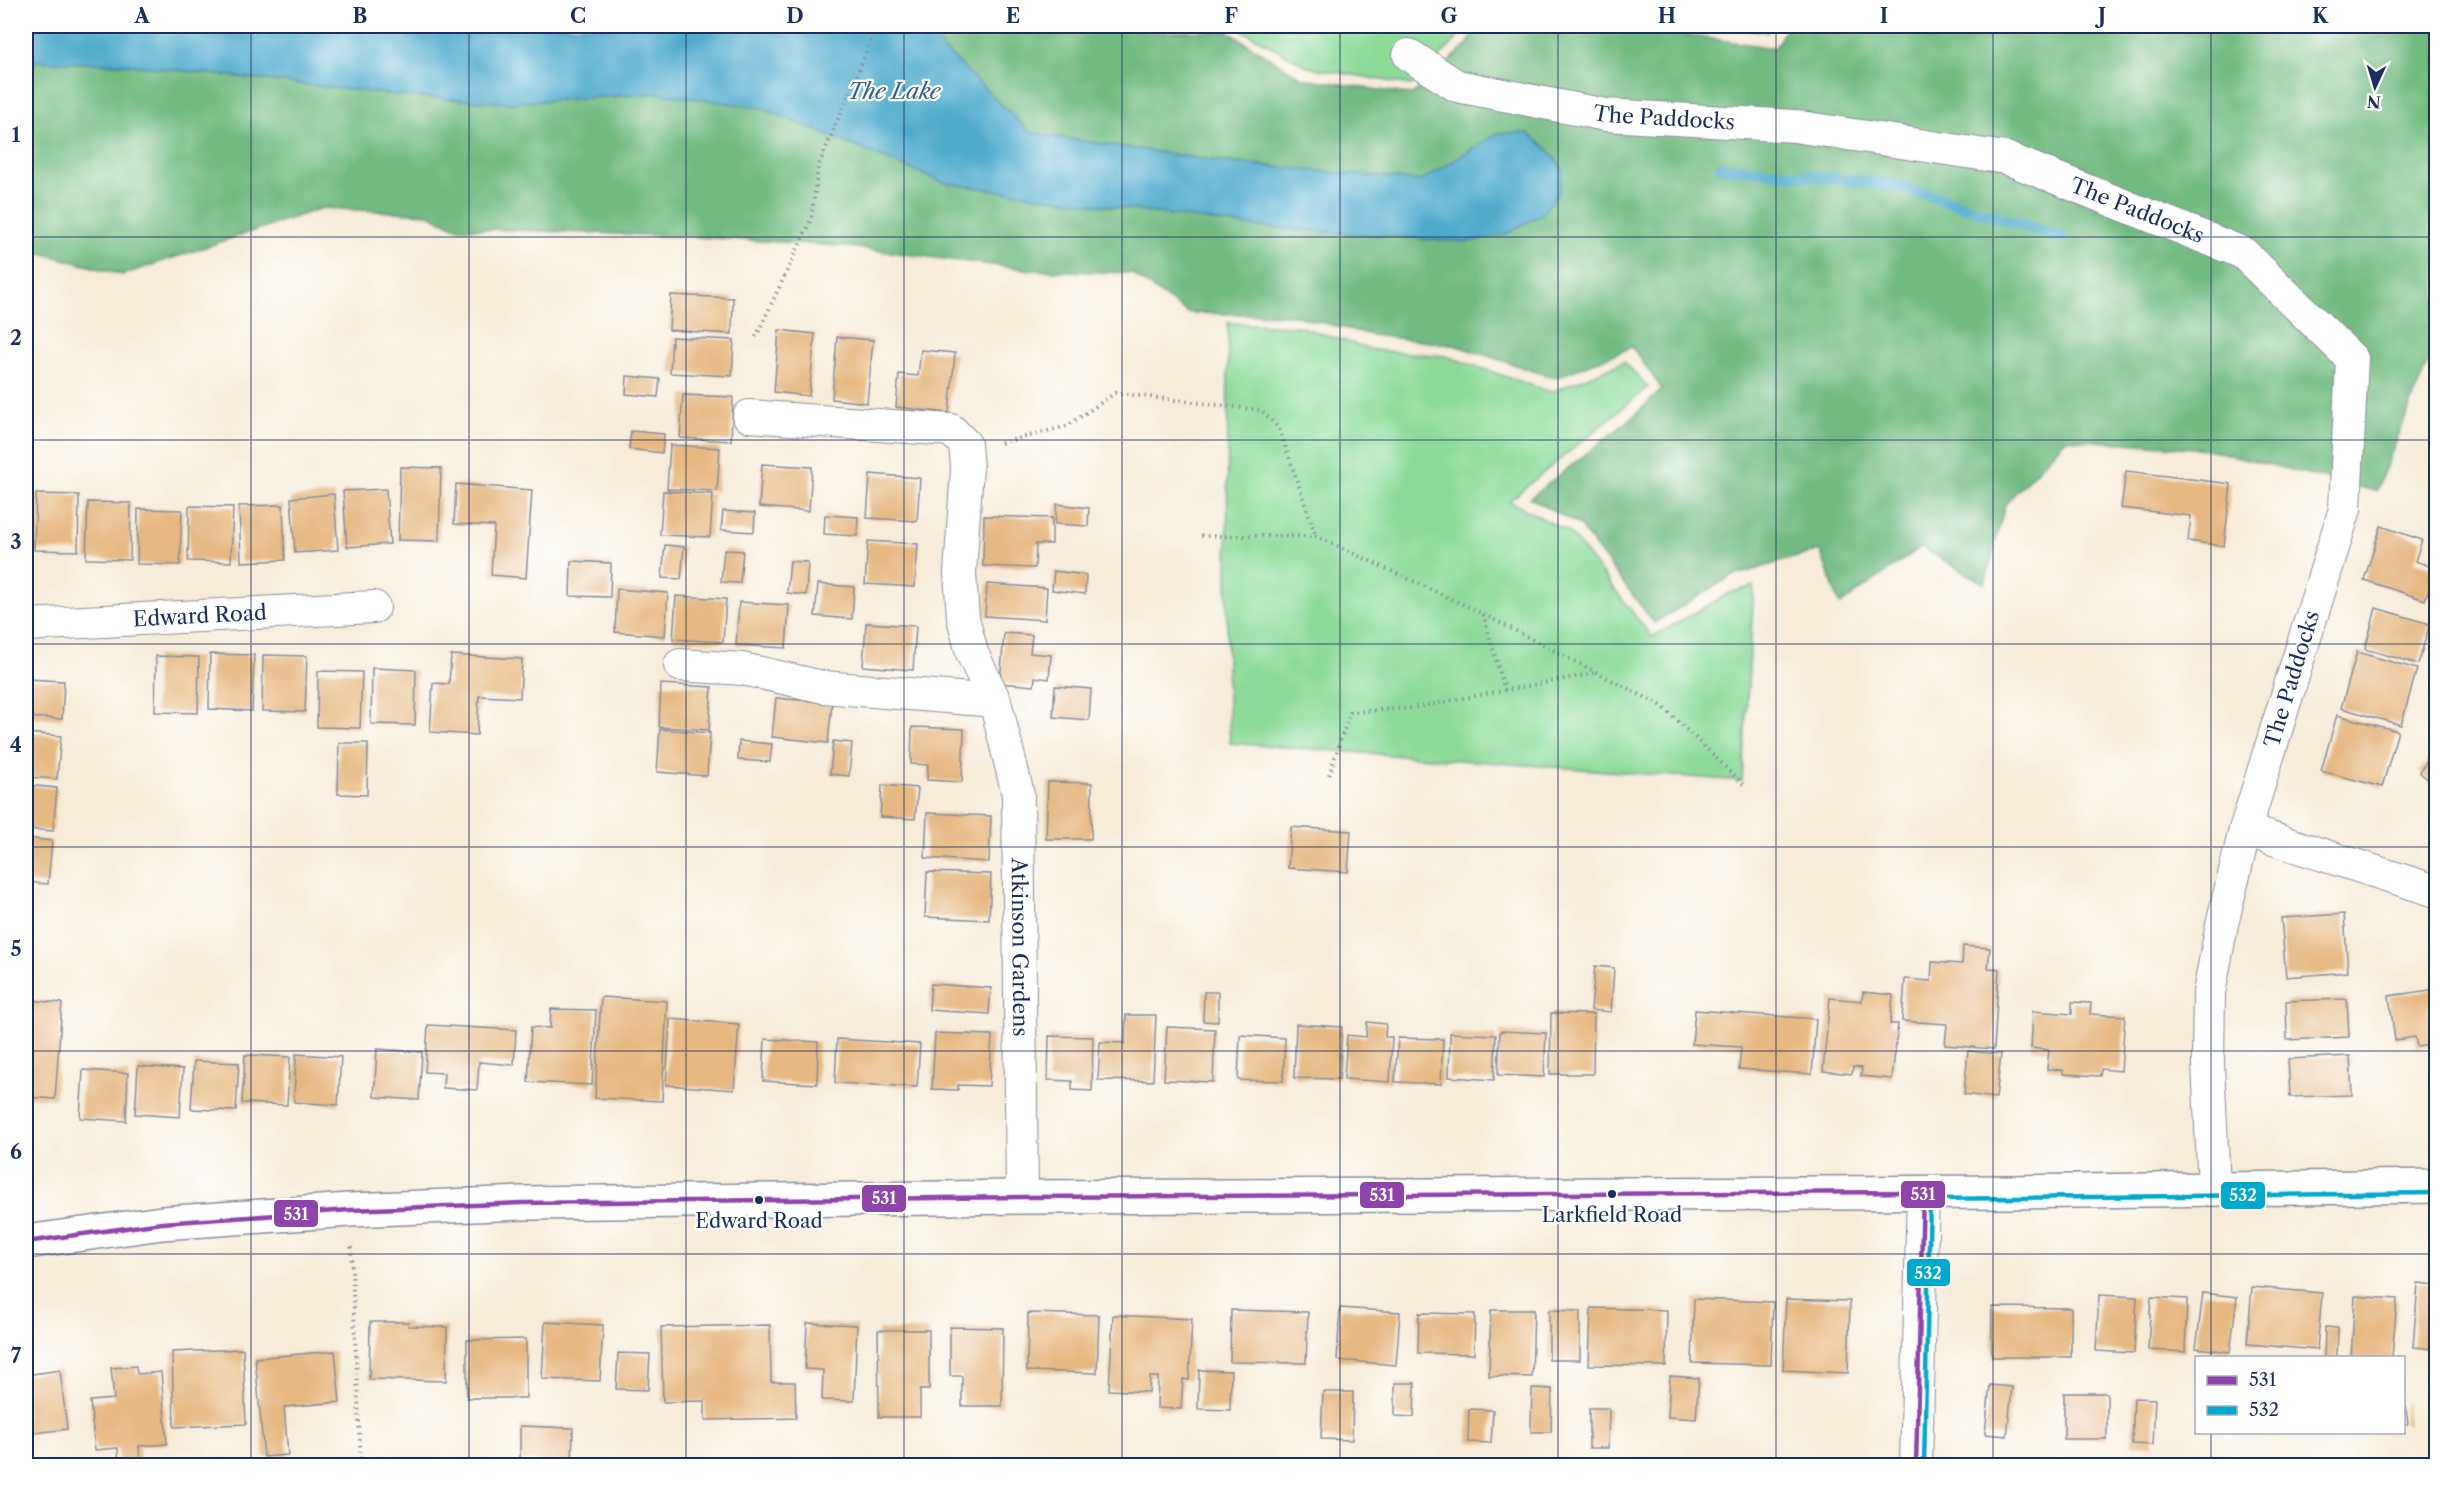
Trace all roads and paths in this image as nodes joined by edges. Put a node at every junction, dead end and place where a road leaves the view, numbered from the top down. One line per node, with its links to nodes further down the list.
1 (877, 26): 3 (path)
2 (1409, 55): 17 (street, The Paddocks)
3 (756, 338)
4 (749, 416): 5 (street)
5 (965, 452): 7 (path); 14 (street, Atkinson Gardens)
6 (1201, 536): 7 (path)
7 (1316, 537): 9 (path)
8 (374, 607): 10 (street, Edward Road)
9 (1483, 614): 12 (path); 13 (path)
10 (26, 625)
11 (680, 665): 14 (street)
12 (1597, 673): 13 (path); 16 (path)
13 (1505, 691): 15 (path)
14 (995, 701): 22 (street, Atkinson Gardens)
15 (1329, 775)
16 (1746, 787)
17 (2245, 830): 18 (street); 20 (street, The Paddocks)
18 (2436, 891)
19 (2436, 1186): 20 (street)
20 (2214, 1188): 21 (street)
21 (1923, 1192): 22 (street); 26 (street)
22 (1022, 1197): 23 (street)
23 (350, 1210): 24 (street); 25 (path)
24 (26, 1242)
25 (361, 1466)
26 (1916, 1466)

